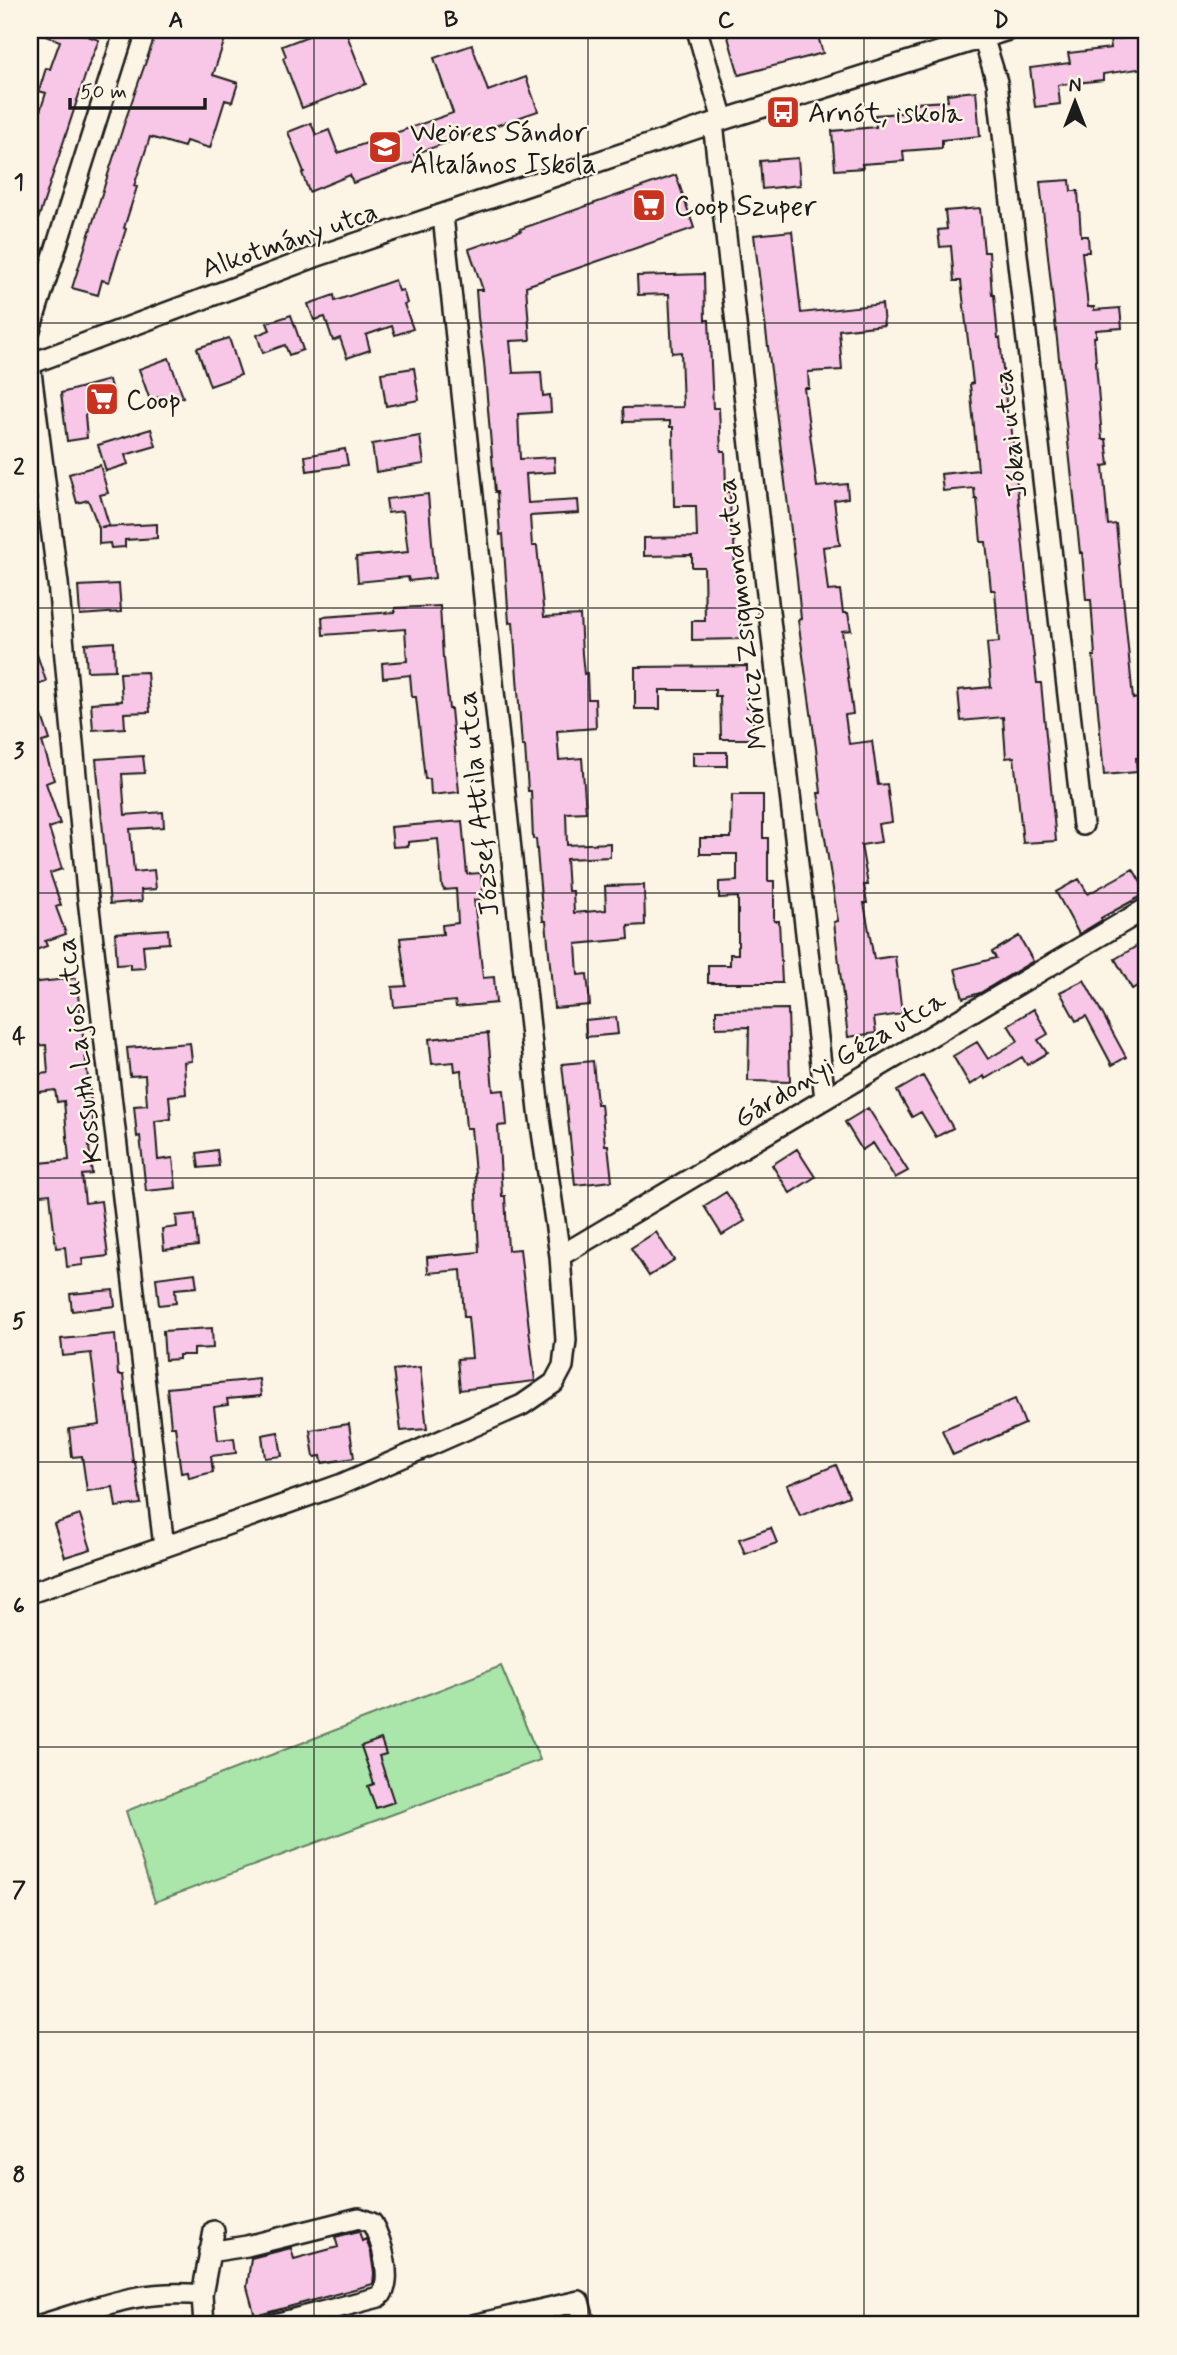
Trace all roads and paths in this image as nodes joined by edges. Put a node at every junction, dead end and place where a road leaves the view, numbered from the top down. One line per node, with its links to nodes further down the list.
1 (125, 30): 7 (street)
2 (696, 30): 5 (street, Móricz Zsigmond utca)
3 (1008, 30): 4 (street, Alkotmány utca)
4 (982, 34): 5 (street, Alkotmány utca); 9 (street, Jókai utca)
5 (718, 121): 6 (street, Alkotmány utca); 11 (street, Móricz Zsigmond utca)
6 (443, 216): 8 (street, Alkotmány utca); 12 (street, József Attila utca)
7 (30, 330)
8 (30, 364): 13 (street, Kossuth Lajos utca)
9 (1083, 825)
10 (1147, 908): 11 (street, Gárdonyi Géza utca)
11 (825, 1099): 12 (street, Gárdonyi Géza utca)
12 (559, 1256): 13 (street, József Attila utca)
13 (164, 1547): 14 (street)
14 (30, 1593)
15 (214, 2231): 16 (street)
16 (209, 2252): 17 (street); 20 (street)
17 (202, 2295): 18 (street); 19 (street)
18 (48, 2324)
19 (204, 2325)
20 (271, 2325)
21 (473, 2325): 22 (street)
22 (585, 2325)

